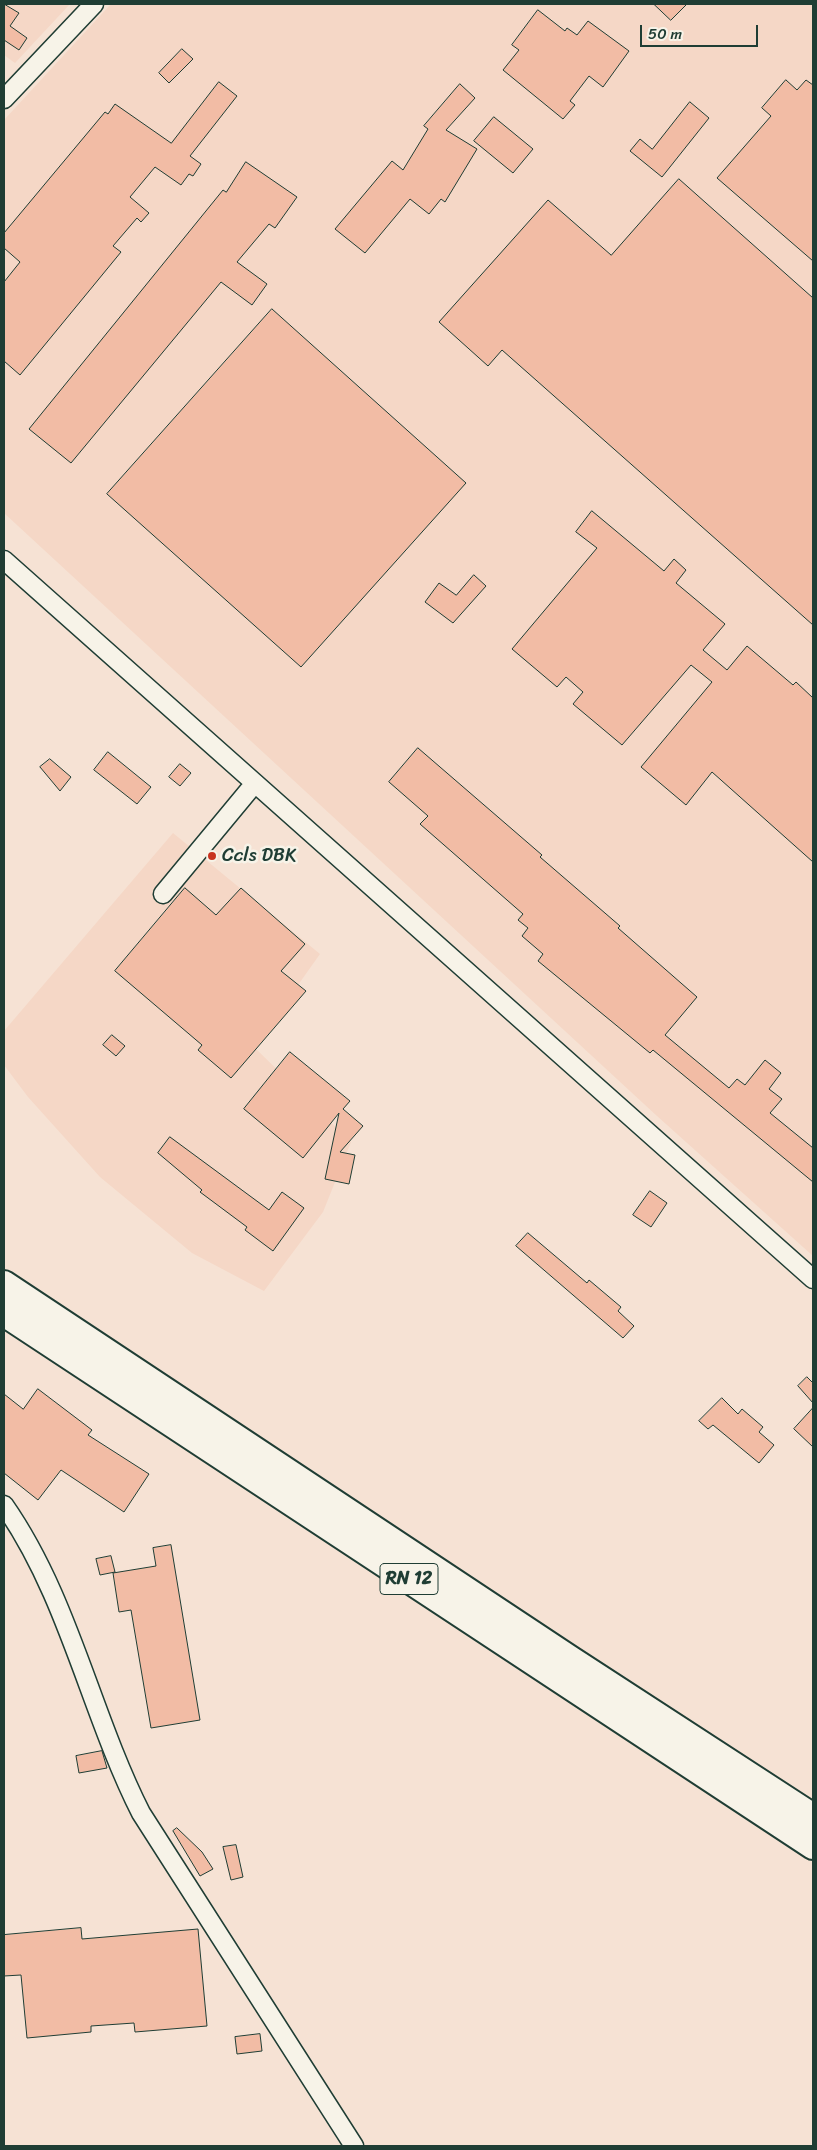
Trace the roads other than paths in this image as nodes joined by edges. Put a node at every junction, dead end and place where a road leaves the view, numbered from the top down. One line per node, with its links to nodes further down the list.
1 (94, 4): 2 (street)
2 (4, 99)
3 (4, 560): 4 (street)
4 (255, 784): 5 (street); 6 (street)
5 (163, 894)
6 (813, 1279)
7 (4, 1284): 10 (highway, RN 12)
8 (4, 1313): 11 (highway, RN 12)
9 (4, 1505): 12 (street)
10 (813, 1816)
11 (813, 1846)
12 (354, 2146)

